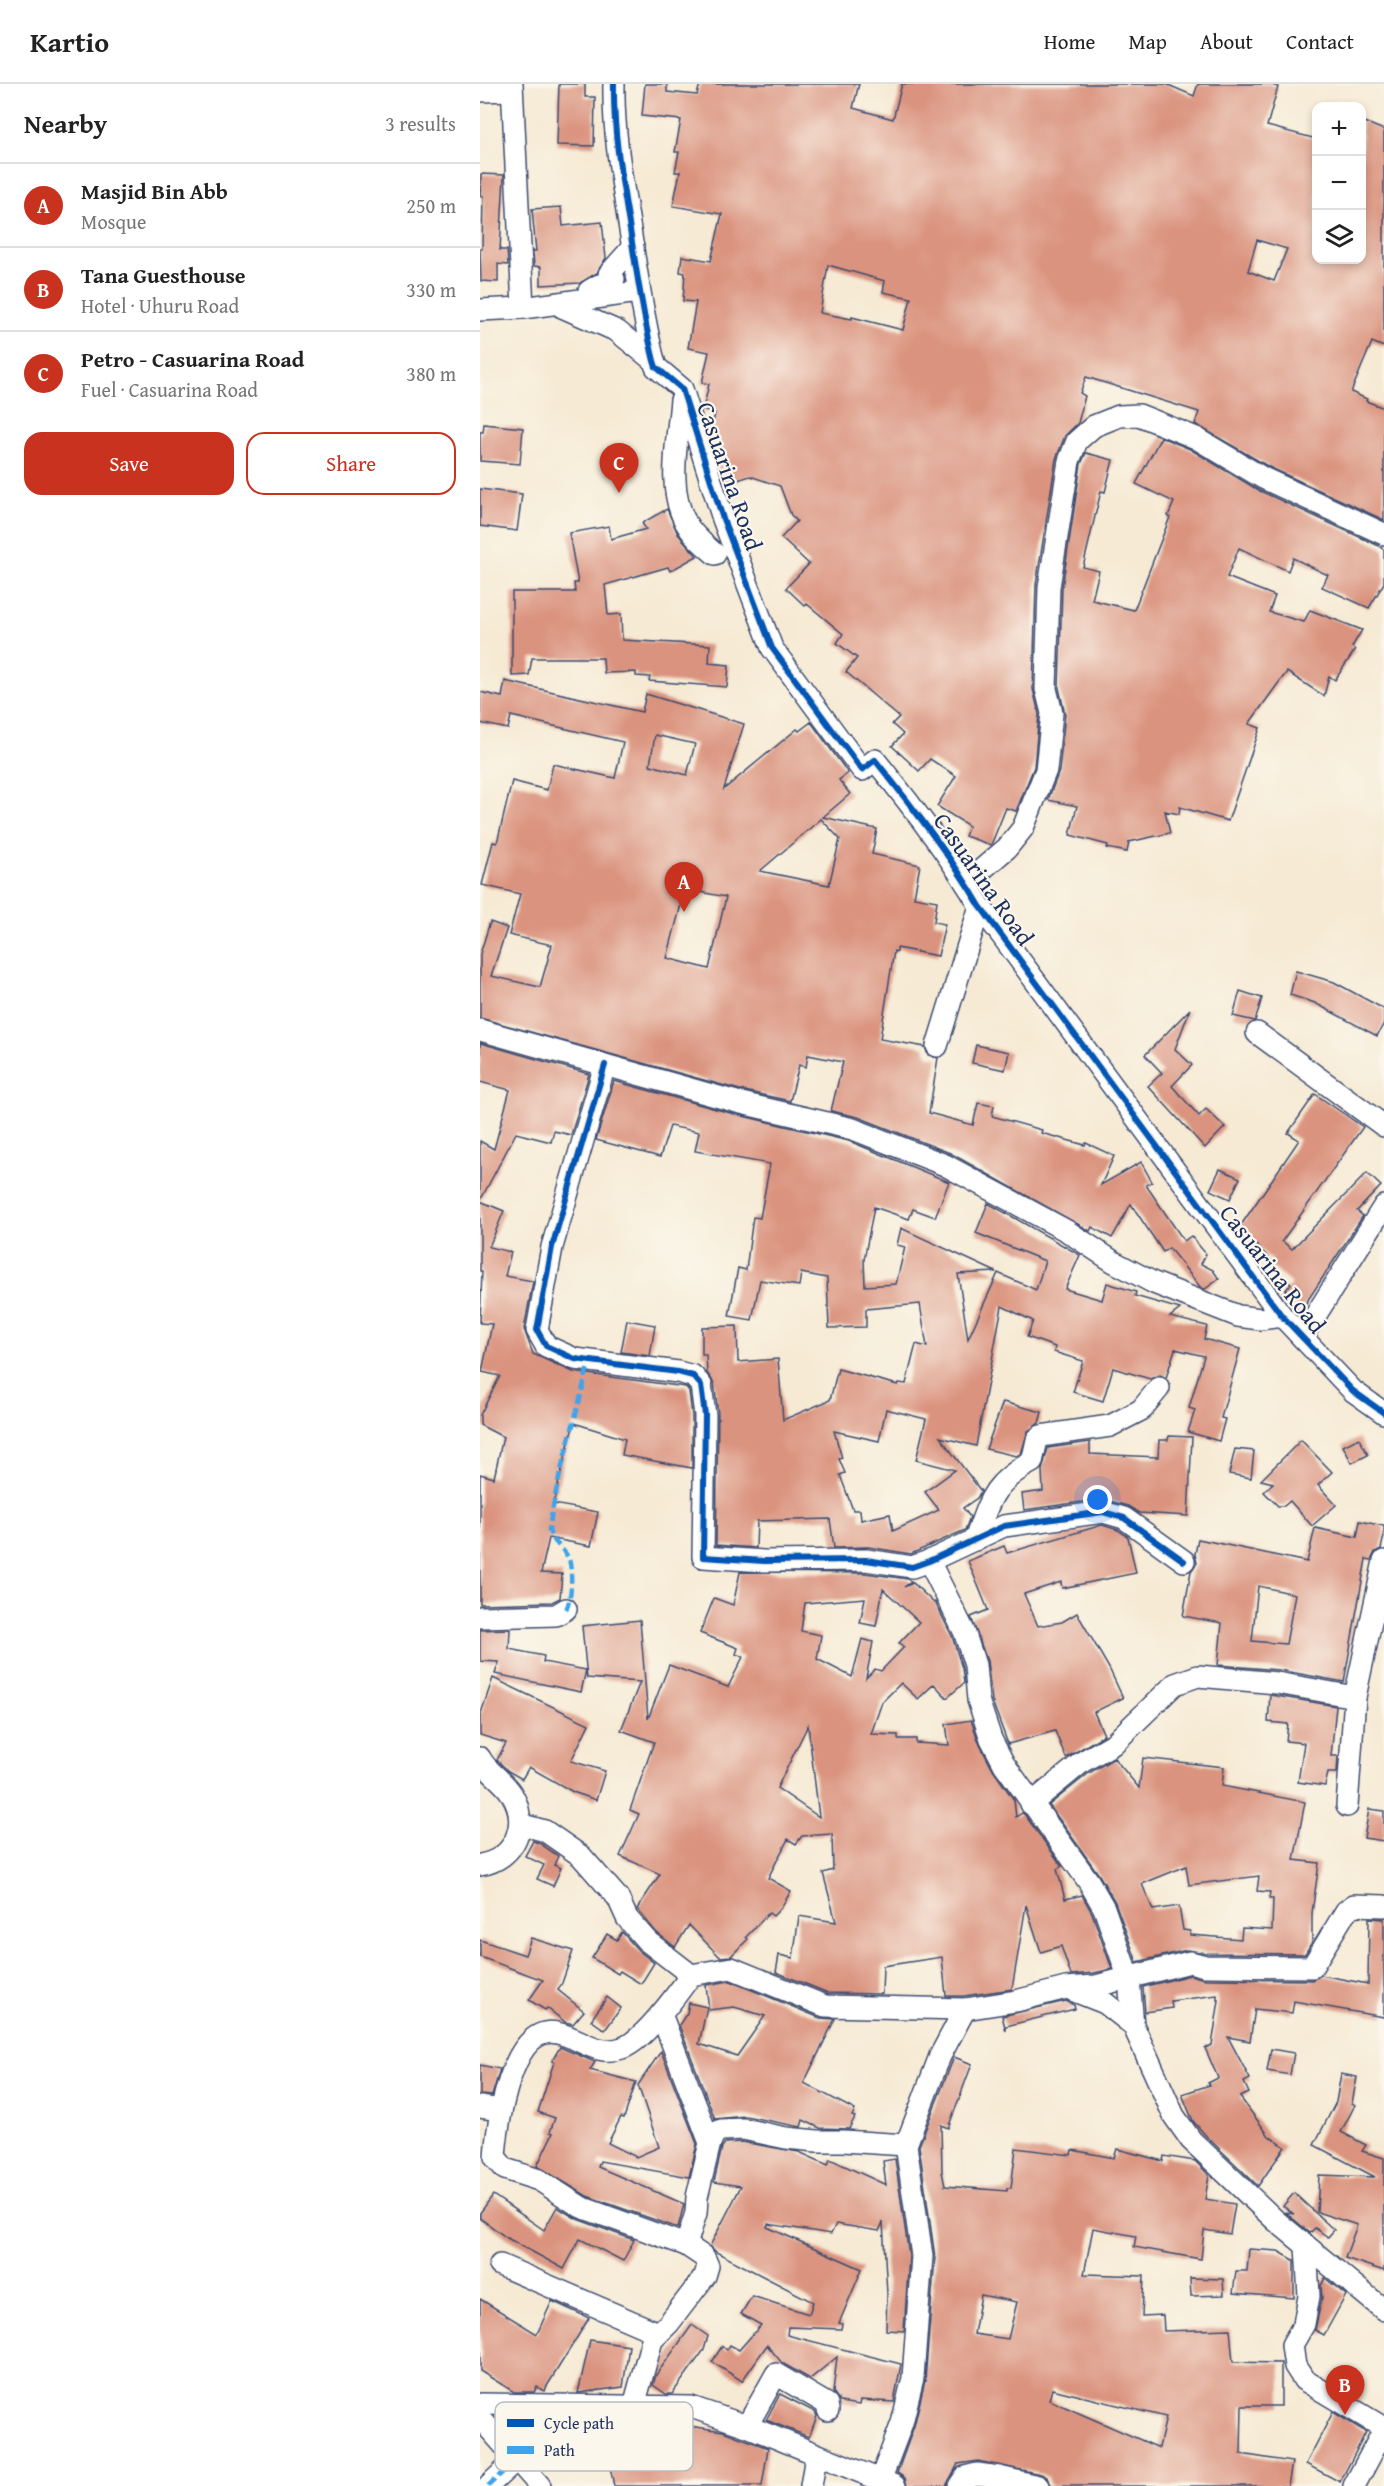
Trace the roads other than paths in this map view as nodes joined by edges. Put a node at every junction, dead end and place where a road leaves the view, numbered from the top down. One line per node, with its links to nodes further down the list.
1 (614, 84): 4 (street, Casuarina Road)
2 (512, 87): 3 (street); 7 (street)
3 (480, 91)
4 (633, 247): 5 (street, Casuarina Road); 6 (street)
5 (638, 292): 6 (street); 9 (street, Casuarina Road)
6 (561, 304): 7 (street); 9 (street); 10 (street)
7 (530, 307): 8 (street)
8 (480, 310)
9 (644, 320): 10 (street, Casuarina Road)
10 (654, 361): 11 (street, Casuarina Road)
11 (682, 389): 13 (street); 14 (street, Casuarina Road)
12 (1384, 534): 14 (street)
13 (715, 554)
14 (966, 883): 15 (street, Casuarina Road)
15 (980, 906): 18 (street); 22 (street, Casuarina Road)
16 (480, 1030): 19 (street)
17 (1257, 1033): 20 (street)
18 (937, 1046)
19 (605, 1065): 22 (street); 29 (street)
20 (1384, 1126)
21 (1384, 1206): 23 (street)
22 (1282, 1316): 23 (street, Casuarina Road)
23 (1302, 1337): 25 (street, Casuarina Road)
24 (1159, 1388): 26 (street)
25 (1384, 1413)
26 (975, 1540): 27 (street); 29 (street)
27 (1184, 1561)
28 (1384, 1561): 32 (street)
29 (929, 1562): 34 (street)
30 (566, 1609): 31 (street)
31 (480, 1617)
32 (1355, 1697): 34 (street); 35 (street)
33 (480, 1758): 36 (street)
34 (1031, 1804): 40 (street)
35 (1347, 1806)
36 (520, 1824): 37 (street); 39 (street)
37 (480, 1865)
38 (1384, 1906): 40 (street)
39 (691, 1975): 42 (street); 43 (street)
40 (1129, 1979): 41 (street); 44 (street)
41 (1066, 1988): 42 (street); 44 (street)
42 (965, 2008): 48 (street)
43 (661, 2014): 46 (street); 47 (street)
44 (1132, 2025): 50 (street)
45 (480, 2107): 46 (street)
46 (501, 2110): 49 (street)
47 (710, 2143): 48 (street); 49 (street)
48 (906, 2145): 66 (street)
49 (686, 2245): 53 (street)
50 (1306, 2246): 52 (street); 61 (street)
51 (500, 2265): 53 (street)
52 (1384, 2310)
53 (658, 2333): 54 (street)
54 (635, 2402)
55 (480, 2404): 56 (street)
56 (495, 2404)
57 (693, 2408): 60 (street)
58 (828, 2410): 60 (street)
59 (480, 2418): 62 (street)
60 (747, 2426): 63 (street)
61 (1384, 2429): 72 (street)
62 (495, 2436)
63 (816, 2456): 66 (street); 69 (street)
64 (504, 2471): 67 (street)
65 (526, 2471): 68 (street)
66 (887, 2483)
67 (488, 2486)
68 (540, 2486)
69 (811, 2486)
70 (959, 2486): 71 (street)
71 (1038, 2486)
72 (1354, 2486)

